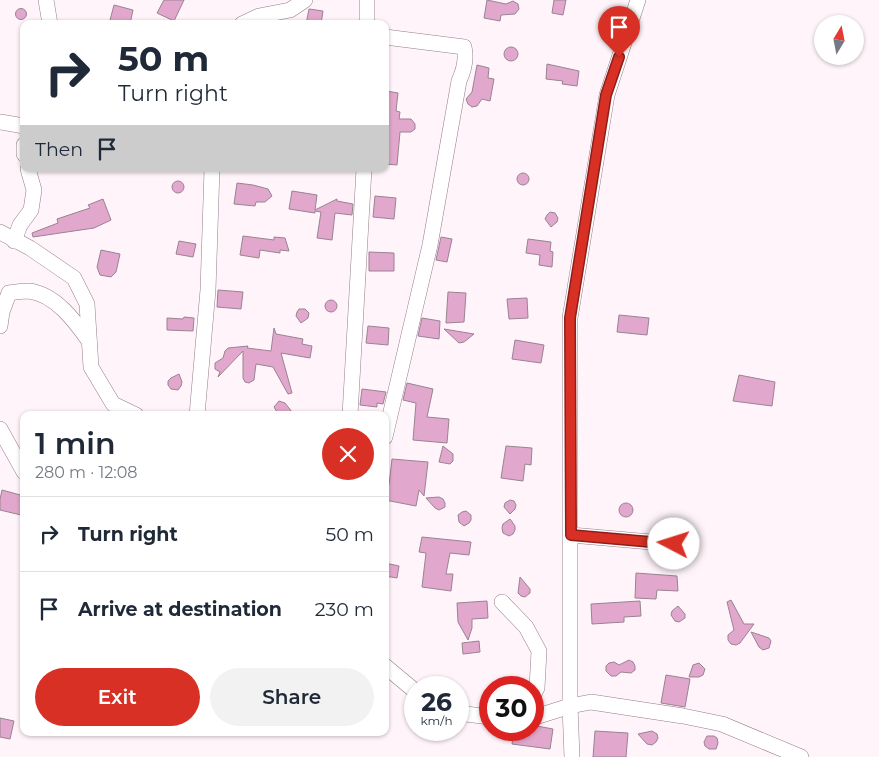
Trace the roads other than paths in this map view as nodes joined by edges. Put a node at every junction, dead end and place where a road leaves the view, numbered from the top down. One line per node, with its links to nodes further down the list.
1 (46, 0): 5 (street)
2 (305, 0): 6 (street)
3 (367, 0): 7 (street)
4 (638, 0): 26 (street)
5 (49, 20)
6 (250, 20)
7 (367, 20)
8 (389, 38): 23 (street)
9 (0, 122): 10 (street)
10 (20, 127)
11 (20, 129): 12 (street)
12 (0, 132)
13 (29, 172): 17 (street)
14 (212, 172): 21 (street)
15 (364, 172): 22 (street)
16 (0, 232): 17 (street)
17 (14, 241): 19 (street)
18 (0, 326): 19 (street)
19 (91, 367): 20 (street)
20 (128, 411)
21 (197, 411)
22 (350, 411)
23 (389, 420)
24 (0, 429): 25 (street)
25 (20, 465)
26 (571, 535): 27 (street); 32 (street)
27 (674, 544)
28 (502, 602): 30 (street)
29 (389, 669): 31 (street)
30 (538, 676)
31 (404, 682)
32 (570, 706): 33 (street); 34 (street); 35 (street)
33 (544, 714)
34 (572, 757)
35 (801, 757)

